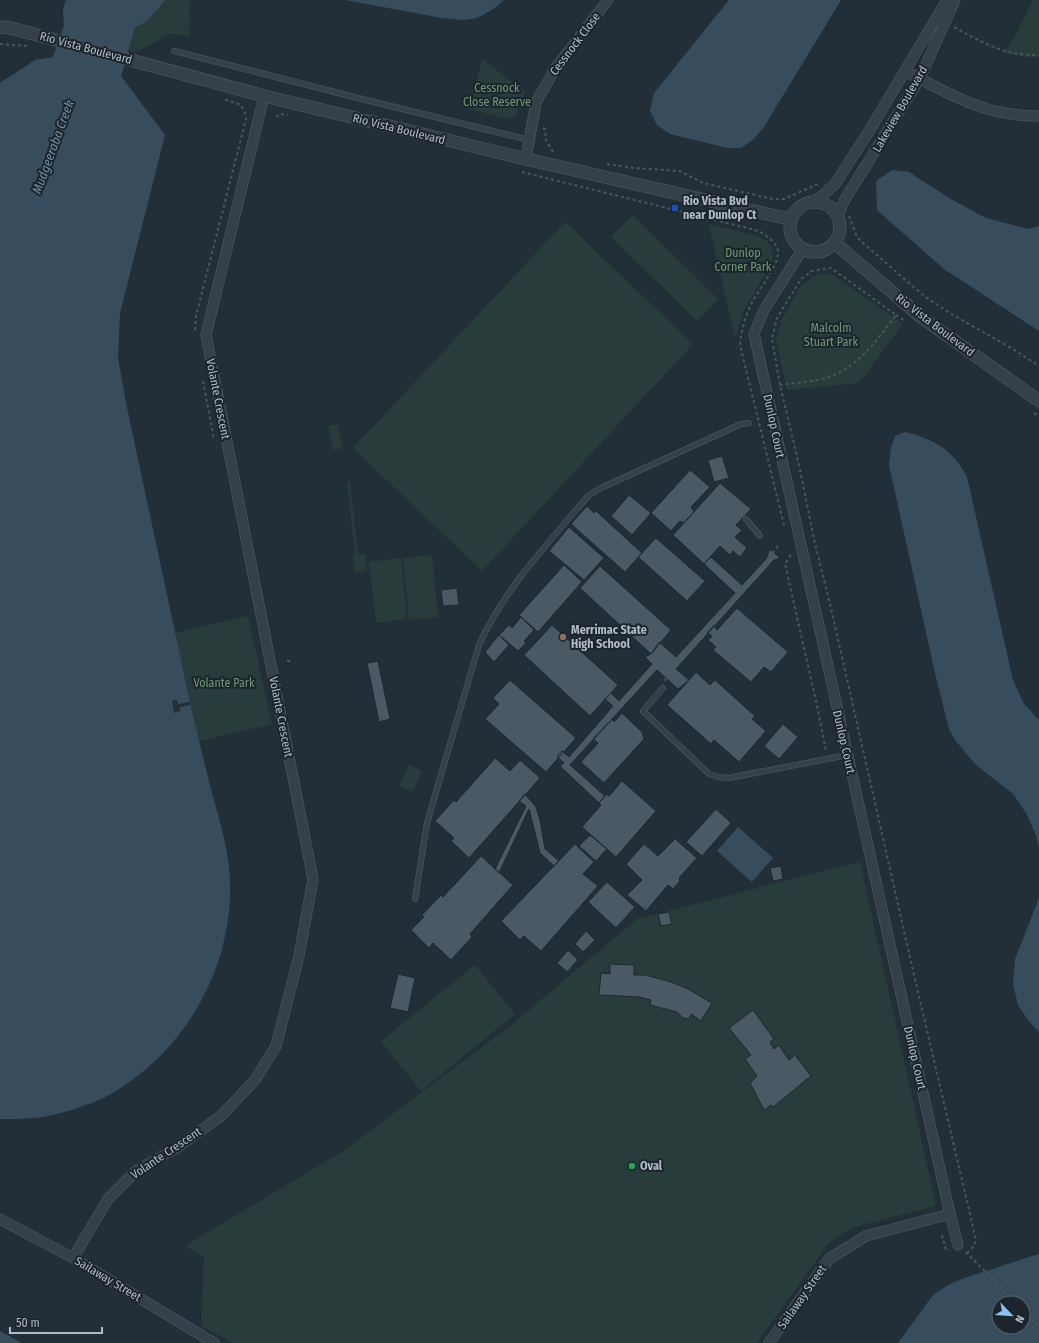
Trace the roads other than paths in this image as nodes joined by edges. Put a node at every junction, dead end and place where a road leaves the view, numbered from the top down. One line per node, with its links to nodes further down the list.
1 (608, 0): 11 (street, Cessnock Close)
2 (947, 0): 7 (street)
3 (955, 0): 8 (street, Lakeview Boulevard)
4 (0, 21): 5 (street, Rio Vista Boulevard)
5 (5, 27): 9 (street, Rio Vista Boulevard)
6 (174, 51): 11 (lane, Rio Vista Boulevard)
7 (905, 71): 8 (street); 13 (street)
8 (920, 78): 10 (street); 14 (street, Lakeview Boulevard)
9 (264, 96): 12 (street, Rio Vista Boulevard); 28 (street, Volante Crescent)
10 (1039, 116)
11 (529, 140): 12 (street, Cessnock Close)
12 (526, 159): 15 (street, Rio Vista Boulevard)
13 (813, 202): 14 (street); 15 (street)
14 (838, 215): 16 (street)
15 (791, 218): 17 (street)
16 (835, 243): 17 (street); 18 (street, Rio Vista Boulevard)
17 (802, 250): 23 (street, Dunlop Court)
18 (1039, 401)
19 (749, 423): 24 (lane)
20 (746, 519): 21 (lane)
21 (760, 536)
22 (663, 688): 23 (lane)
23 (847, 755): 25 (street, Dunlop Court)
24 (415, 899)
25 (950, 1214): 27 (street, Dunlop Court); 30 (street, Sailaway Street)
26 (0, 1219): 28 (street, Sailaway Street)
27 (957, 1249)
28 (73, 1258): 29 (street, Sailaway Street)
29 (214, 1343)
30 (769, 1343)

